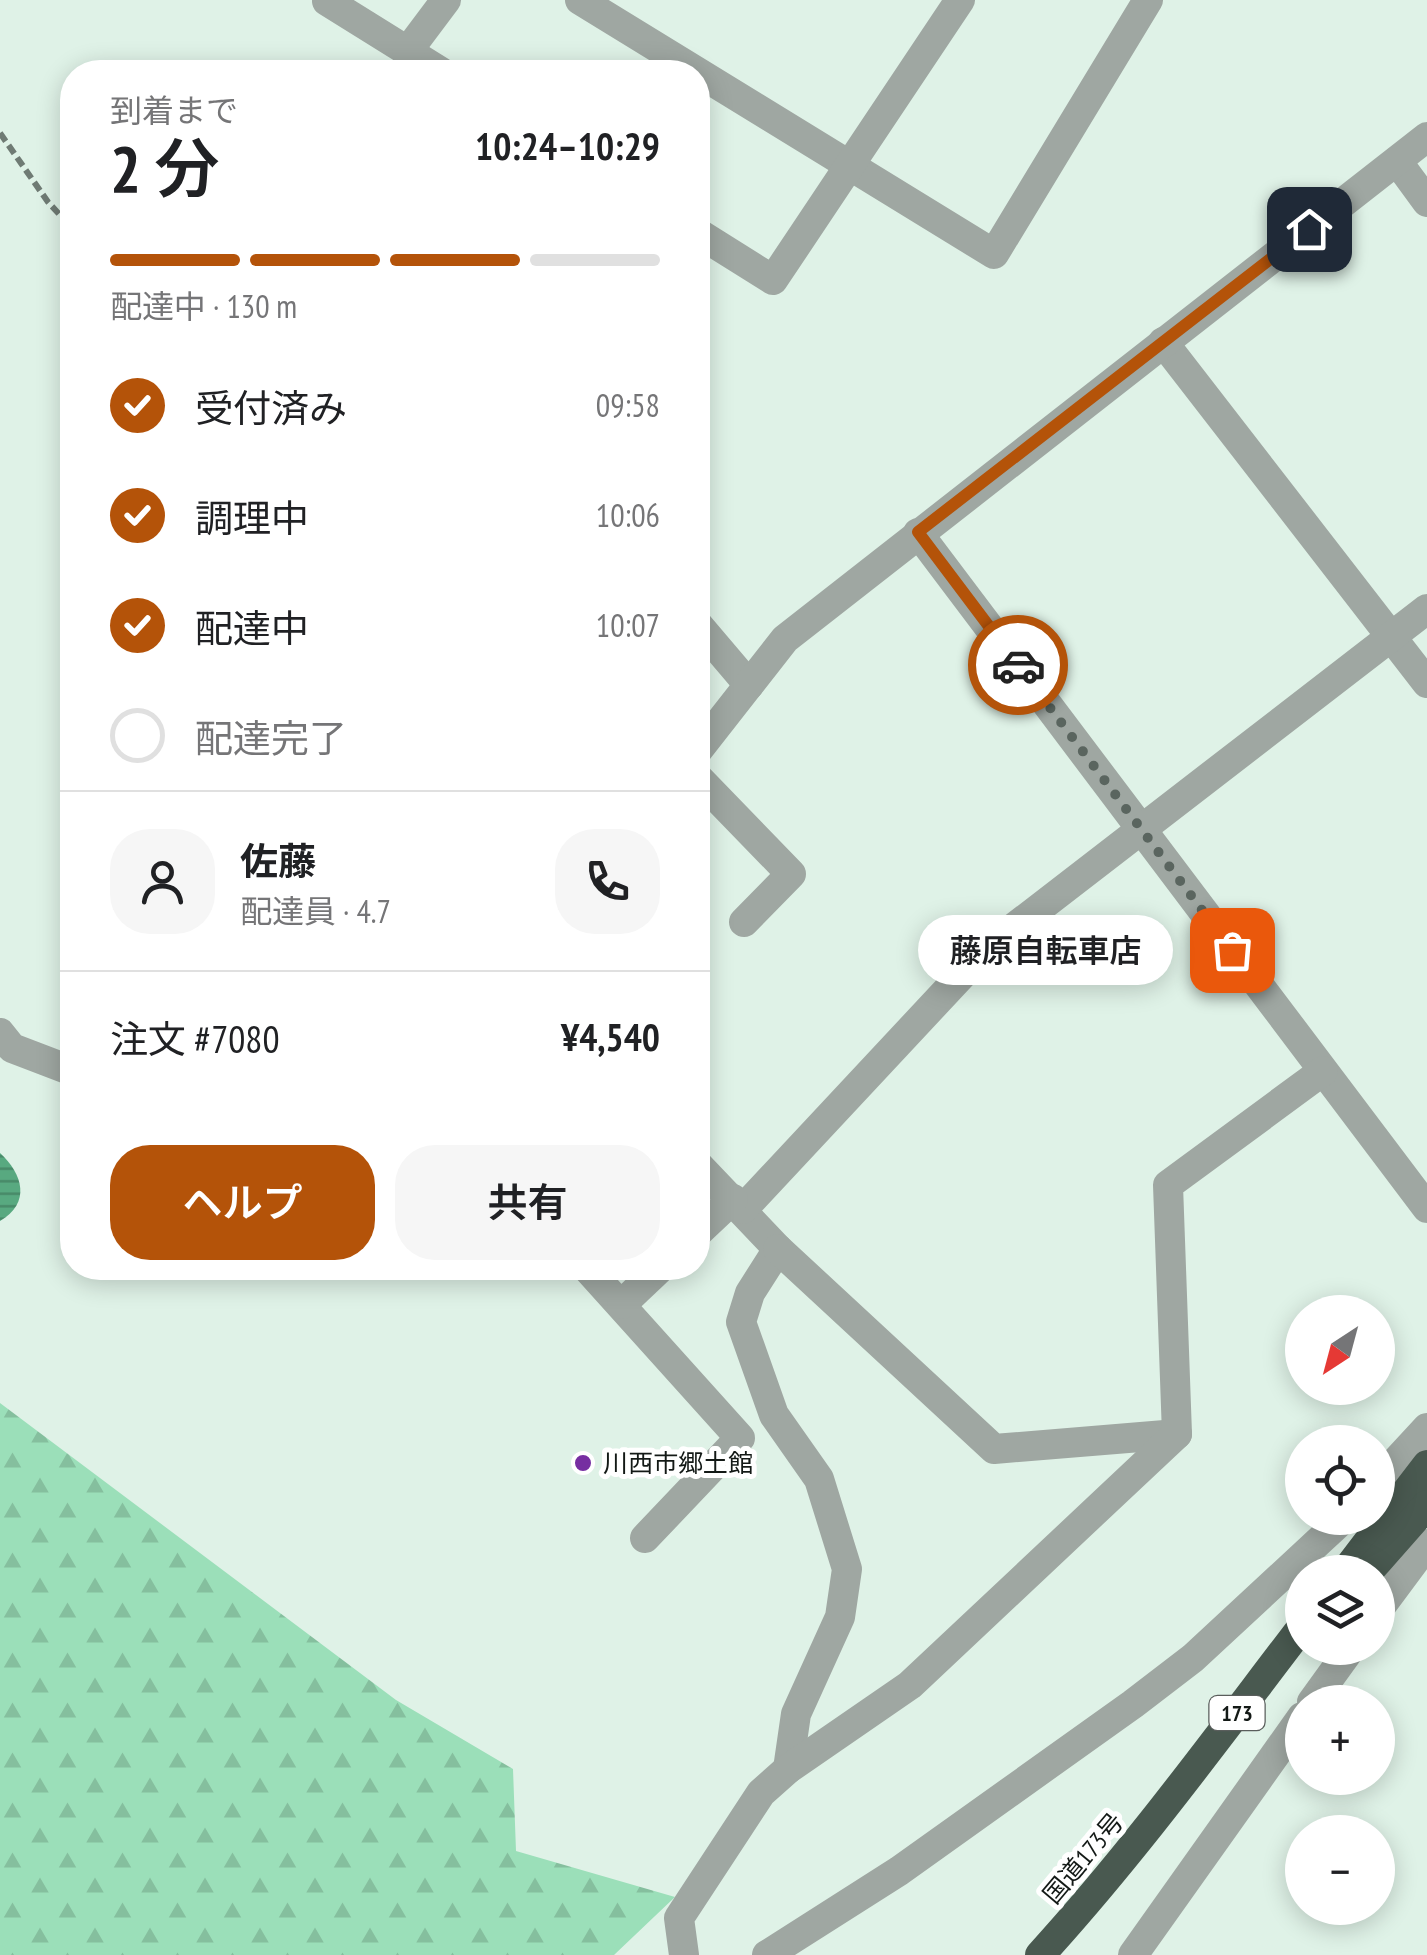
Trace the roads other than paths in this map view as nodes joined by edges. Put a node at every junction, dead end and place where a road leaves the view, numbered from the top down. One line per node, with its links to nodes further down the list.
1 (446, 0): 6 (street)
2 (580, 0): 8 (street)
3 (960, 0): 12 (street)
4 (1148, 0): 12 (street)
5 (327, 2): 6 (street)
6 (407, 52): 7 (street)
7 (421, 60)
8 (678, 60)
9 (710, 79): 12 (street)
10 (1427, 137): 11 (street)
11 (1396, 162): 13 (street); 15 (street)
12 (850, 165): 14 (street)
13 (1427, 202)
14 (710, 241)
15 (1163, 342): 16 (street); 18 (street)
16 (918, 532): 21 (street); 24 (street)
17 (1427, 609): 18 (street)
18 (1392, 635): 20 (street); 24 (street)
19 (710, 639): 21 (street)
20 (1427, 683)
21 (749, 686): 22 (street)
22 (710, 735)
23 (710, 790): 25 (street)
24 (1141, 830): 28 (street); 31 (street)
25 (744, 922)
26 (0, 1033): 27 (street)
27 (60, 1067)
28 (1323, 1071): 30 (street); 38 (street)
29 (710, 1177): 31 (street)
30 (1422, 1190)
31 (738, 1204): 32 (street); 33 (street)
32 (710, 1224)
33 (778, 1249): 38 (street); 51 (street)
34 (598, 1280): 36 (street)
35 (647, 1280): 36 (street)
36 (622, 1304): 43 (street)
37 (1427, 1428): 39 (street)
38 (1177, 1434): 51 (street)
39 (1395, 1463)
40 (1427, 1466): 45 (highway)
41 (1427, 1505): 46 (highway)
42 (1326, 1535): 54 (street)
43 (645, 1538)
44 (1427, 1544): 47 (street)
45 (1358, 1555)
46 (1383, 1555)
47 (1395, 1587)
48 (1285, 1650): 52 (highway, 国道173号 / 173)
49 (1288, 1665): 52 (highway, 国道173号 / 173)
50 (1285, 1740): 56 (street)
51 (788, 1769): 53 (street)
52 (1172, 1798): 55 (highway, 国道173号 / 173)
53 (684, 1955)
54 (767, 1955)
55 (1040, 1955)
56 (1133, 1955)

